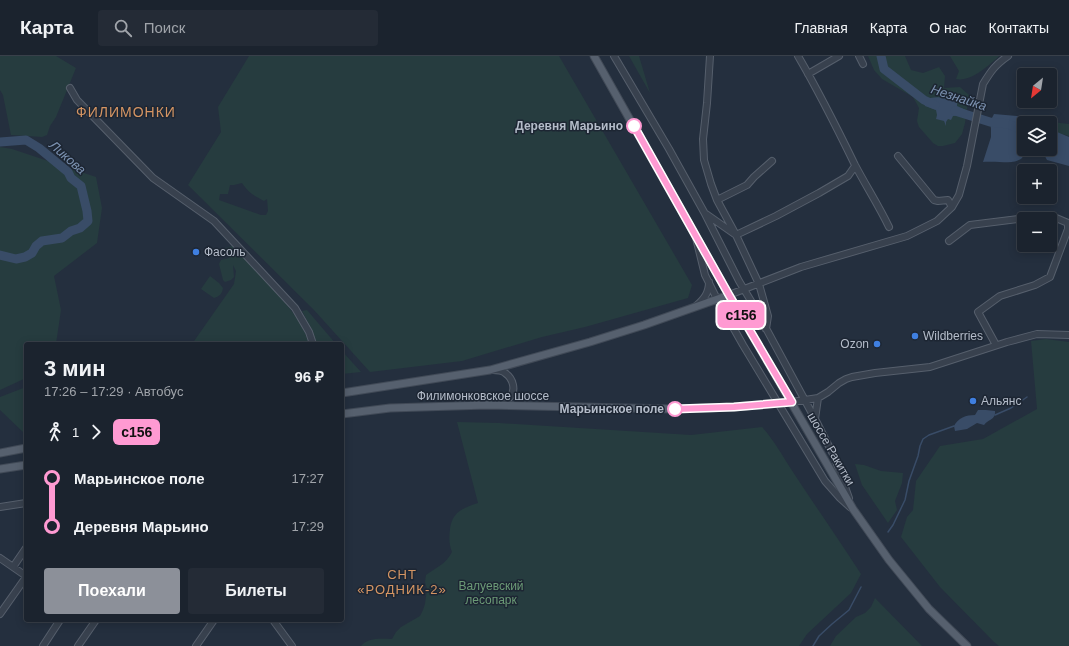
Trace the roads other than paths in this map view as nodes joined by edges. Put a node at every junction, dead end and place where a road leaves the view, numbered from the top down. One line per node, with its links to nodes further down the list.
1 (594, 56): 18 (main road, шоссе Ракитки)
2 (614, 56): 16 (street)
3 (710, 56): 14 (street)
4 (798, 56): 9 (street)
5 (839, 56): 9 (street)
6 (859, 56): 8 (street)
7 (1008, 56): 15 (street)
8 (863, 64)
9 (808, 74): 13 (street)
10 (70, 88): 32 (street)
11 (898, 156): 15 (street)
12 (772, 161): 14 (street)
13 (856, 166): 17 (street); 19 (street)
14 (717, 200): 19 (street)
15 (952, 207): 22 (street, Филимонковское шоссе)
16 (704, 212): 19 (street); 23 (street)
17 (889, 227)
18 (694, 231): 21 (street); 24 (main road, шоссе Ракитки)
19 (736, 235): 22 (street)
20 (949, 241): 33 (street)
21 (708, 282): 25 (street); 26 (street)
22 (759, 284): 23 (street, Филимонковское шоссе); 30 (street)
23 (744, 289): 24 (street, Филимонковское шоссе); 28 (street)
24 (729, 295): 25 (main road, Филимонковское шоссе); 27 (main road, шоссе Ракитки)
25 (717, 299): 26 (main road, Филимонковское шоссе); 29 (street)
26 (696, 306): 34 (main road, Филимонковское шоссе)
27 (740, 314): 28 (street); 29 (street); 39 (main road, шоссе Ракитки)
28 (758, 314): 30 (street)
29 (733, 326): 40 (street)
30 (766, 329): 35 (street)
31 (1069, 335): 33 (street)
32 (312, 342)
33 (996, 345): 37 (street)
34 (490, 370): 36 (main road, Филимонковское шоссе); 41 (street)
35 (798, 389): 37 (street); 38 (street); 39 (street)
36 (344, 393)
37 (818, 398): 38 (street); 43 (street)
38 (805, 400): 39 (street); 43 (street)
39 (792, 402): 40 (main road, Филимонковское шоссе); 50 (main road, шоссе Ракитки)
40 (778, 404): 41 (main road, Филимонковское шоссе); 50 (street)
41 (487, 405): 42 (main road, Филимонковское шоссе)
42 (344, 414)
43 (815, 420): 50 (street)
44 (24, 448): 45 (main road)
45 (0, 454)
46 (24, 465): 47 (main road)
47 (0, 469)
48 (24, 503): 49 (street)
49 (0, 507)
50 (853, 509): 65 (main road, шоссе Ракитки)
51 (24, 551): 53 (street)
52 (0, 558): 53 (street)
53 (13, 567): 54 (street)
54 (24, 575)
55 (24, 579): 56 (street)
56 (0, 614)
57 (59, 622): 61 (street)
58 (95, 622): 62 (street)
59 (213, 622): 63 (street)
60 (274, 622): 64 (street)
61 (42, 646)
62 (78, 646)
63 (196, 646)
64 (292, 646)
65 (967, 646)

